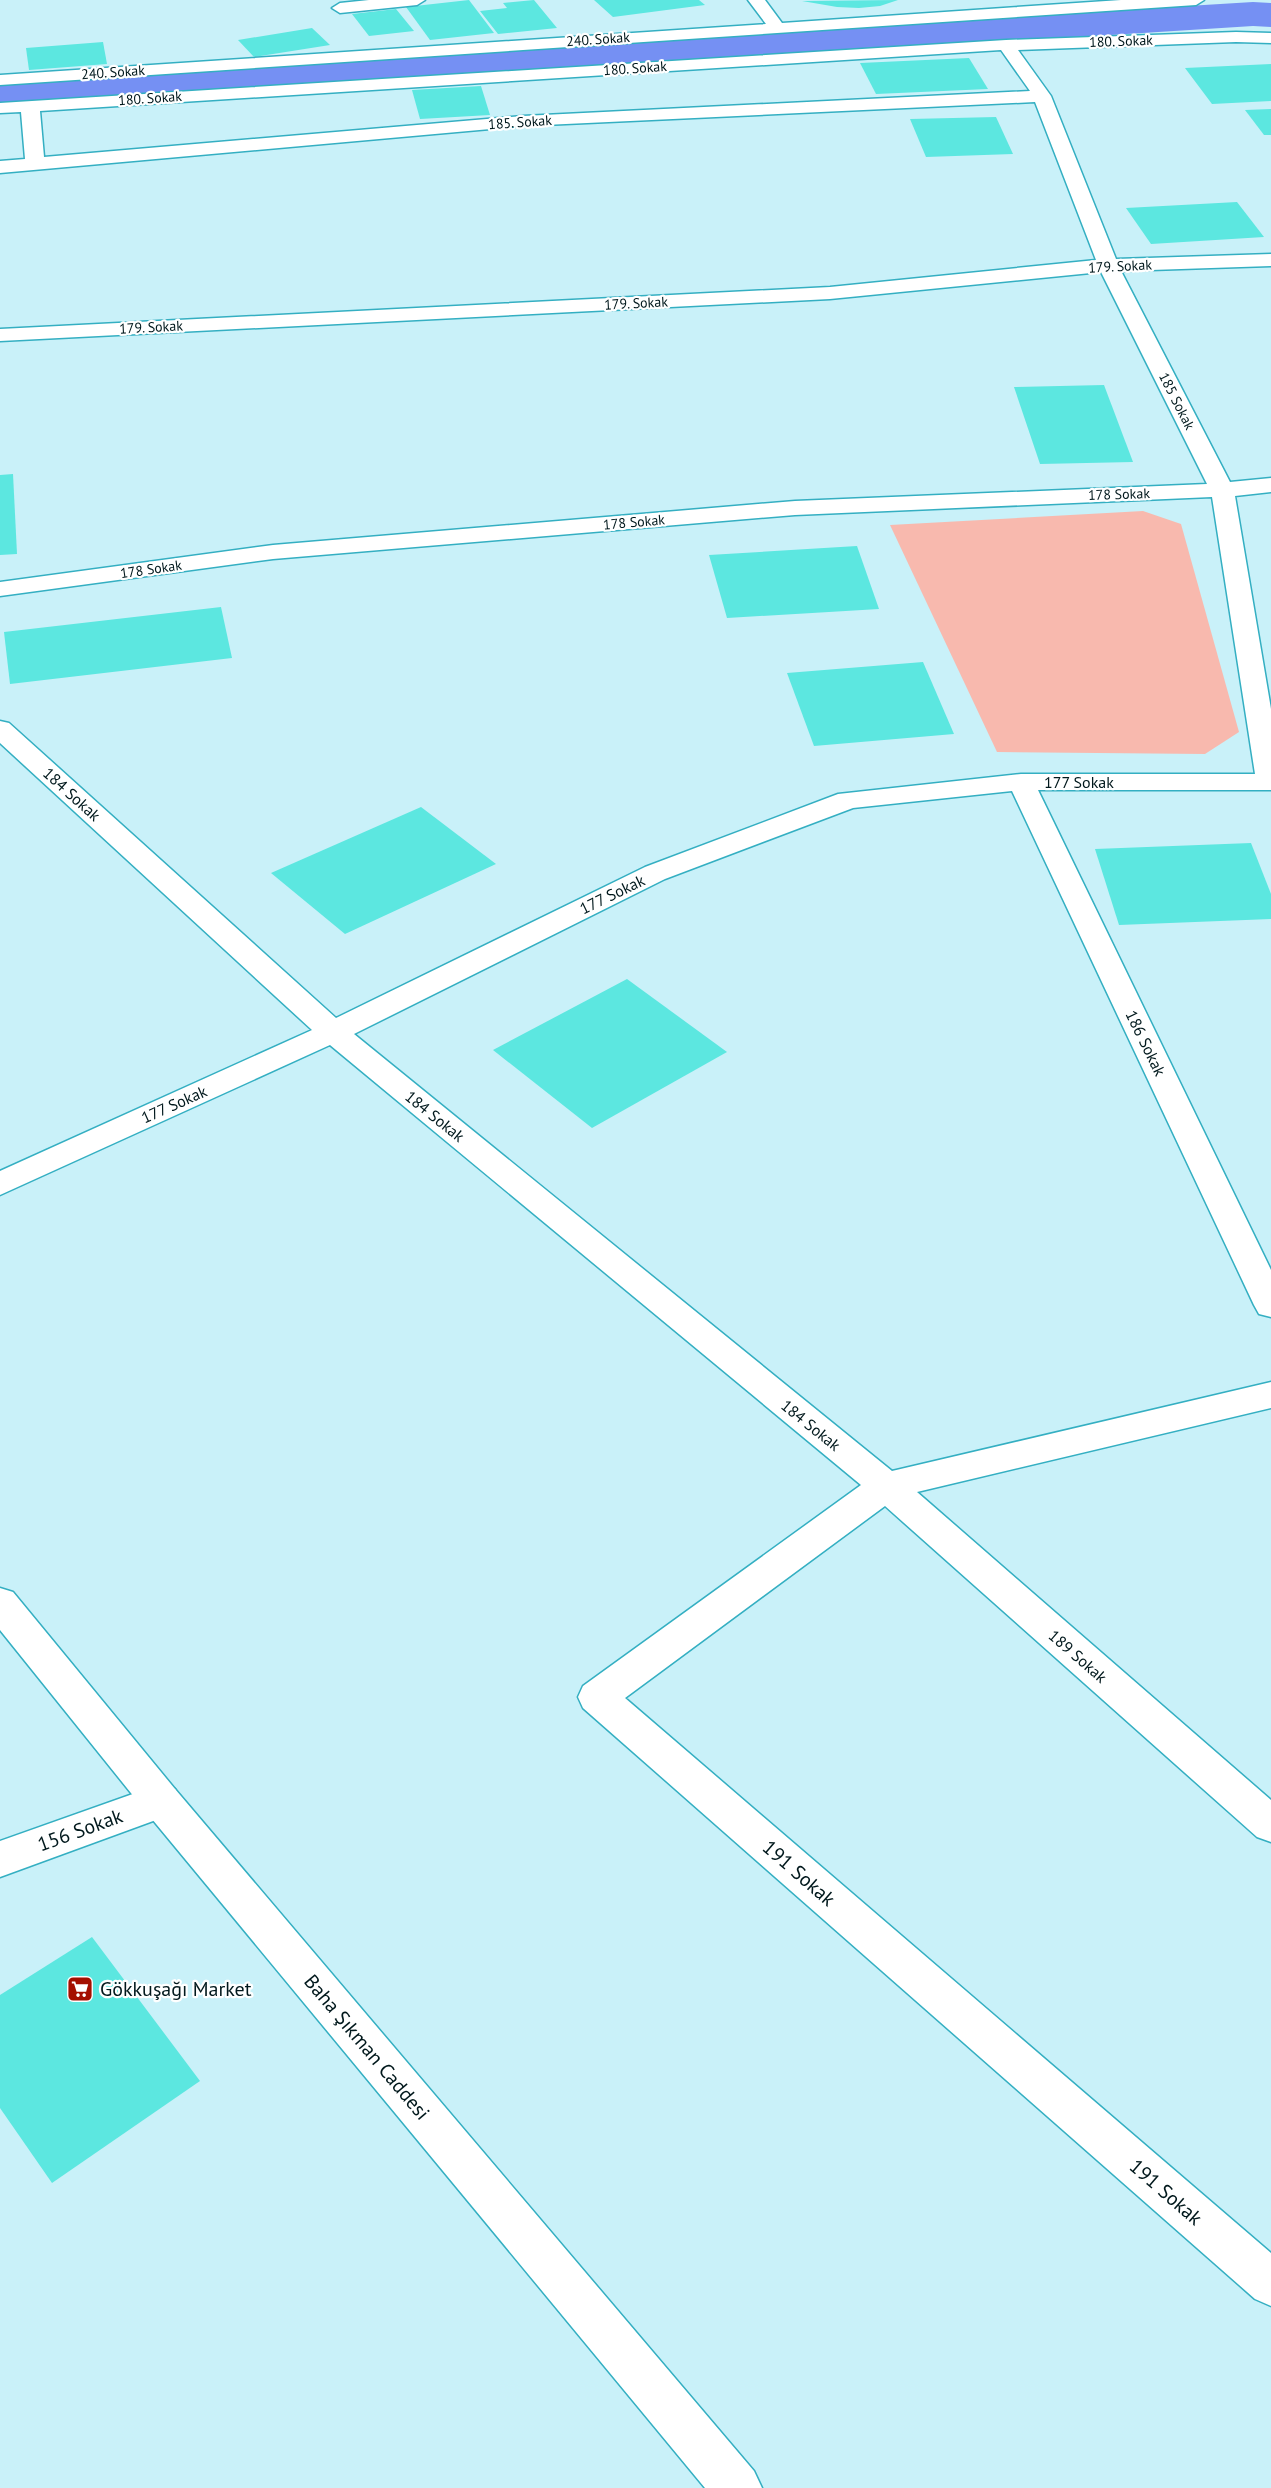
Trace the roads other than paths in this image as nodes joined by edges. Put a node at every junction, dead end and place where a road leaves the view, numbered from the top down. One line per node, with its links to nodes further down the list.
1 (417, 0): 4 (street)
2 (756, 0): 6 (street)
3 (1196, 0): 5 (street, 240. Sokak)
4 (338, 4): 10 (street)
5 (1009, 11): 6 (street, 240. Sokak); 8 (street)
6 (777, 27): 10 (street, 240. Sokak)
7 (1271, 38): 8 (street, 180. Sokak)
8 (1035, 42): 9 (street, 180. Sokak)
9 (1006, 45): 11 (street, 180. Sokak); 13 (street, 185 Sokak)
10 (358, 56): 12 (street, 240. Sokak)
11 (516, 76): 14 (street, 180. Sokak); 16 (street)
12 (0, 80)
13 (1042, 96): 16 (street, 185. Sokak); 20 (street, 185 Sokak)
14 (30, 106): 15 (street, 180. Sokak); 17 (street)
15 (0, 108)
16 (523, 120): 17 (street, 185. Sokak)
17 (35, 164): 18 (street, 185. Sokak)
18 (0, 167)
19 (1271, 260): 20 (street, 179. Sokak)
20 (1108, 265): 21 (street, 179. Sokak); 23 (street, 185 Sokak)
21 (0, 335)
22 (1271, 485): 23 (street, 178 Sokak)
23 (1222, 490): 24 (street, 178 Sokak); 27 (street, 185 Sokak)
24 (0, 589)
25 (0, 729): 28 (street, 184 Sokak)
26 (1021, 782): 27 (street, 177 Sokak); 28 (street, 177 Sokak); 30 (street, 186 Sokak)
27 (1270, 782)
28 (333, 1032): 29 (street, 177 Sokak); 32 (street, 184 Sokak)
29 (0, 1184)
30 (1271, 1305)
31 (1271, 1395): 32 (street)
32 (885, 1486): 35 (street, 189 Sokak); 37 (street, 191 Sokak)
33 (0, 1603): 34 (street, Baha Şıkman Caddesi)
34 (161, 1801): 36 (street, 156 Sokak); 38 (street, Baha Şıkman Caddesi)
35 (1271, 1826)
36 (0, 1859)
37 (1271, 2283)
38 (737, 2488)

